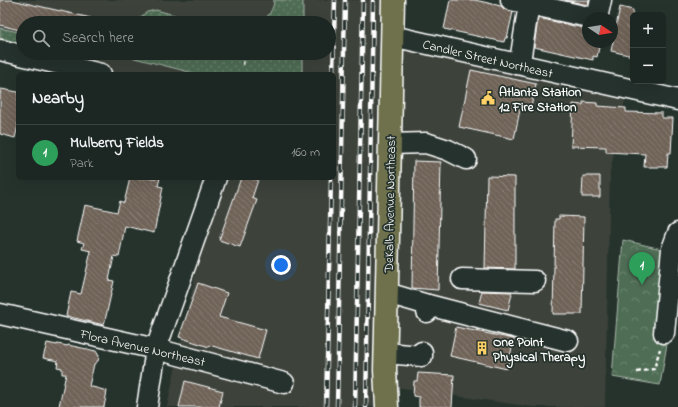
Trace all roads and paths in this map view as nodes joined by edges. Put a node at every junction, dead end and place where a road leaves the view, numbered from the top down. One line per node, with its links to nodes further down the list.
1 (393, 0): 6 (main road, DeKalb Avenue Northeast)
2 (601, 0): 4 (street)
3 (521, 2): 5 (street); 11 (street)
4 (598, 12)
5 (582, 16)
6 (392, 36): 11 (street, Candler Street Northeast); 15 (main road, DeKalb Avenue Northeast)
7 (0, 50): 8 (street)
8 (16, 54)
9 (42, 60): 13 (street)
10 (244, 60): 12 (path)
11 (513, 63): 14 (street, Candler Street Northeast)
12 (243, 65)
13 (93, 72)
14 (678, 100)
15 (390, 144): 16 (street); 21 (main road, DeKalb Avenue Northeast)
16 (466, 158)
17 (215, 180): 25 (street)
18 (678, 233): 23 (street)
19 (462, 279): 20 (street)
20 (535, 281)
21 (387, 294): 24 (street); 27 (main road, DeKalb Avenue Northeast)
22 (0, 314): 25 (street, Flora Avenue Northeast)
23 (664, 333): 28 (path)
24 (568, 340)
25 (156, 349): 29 (street, Flora Avenue Northeast); 30 (street)
26 (422, 352): 27 (street)
27 (386, 353): 31 (main road, DeKalb Avenue Northeast)
28 (637, 372)
29 (284, 383)
30 (147, 407)
31 (387, 407)

